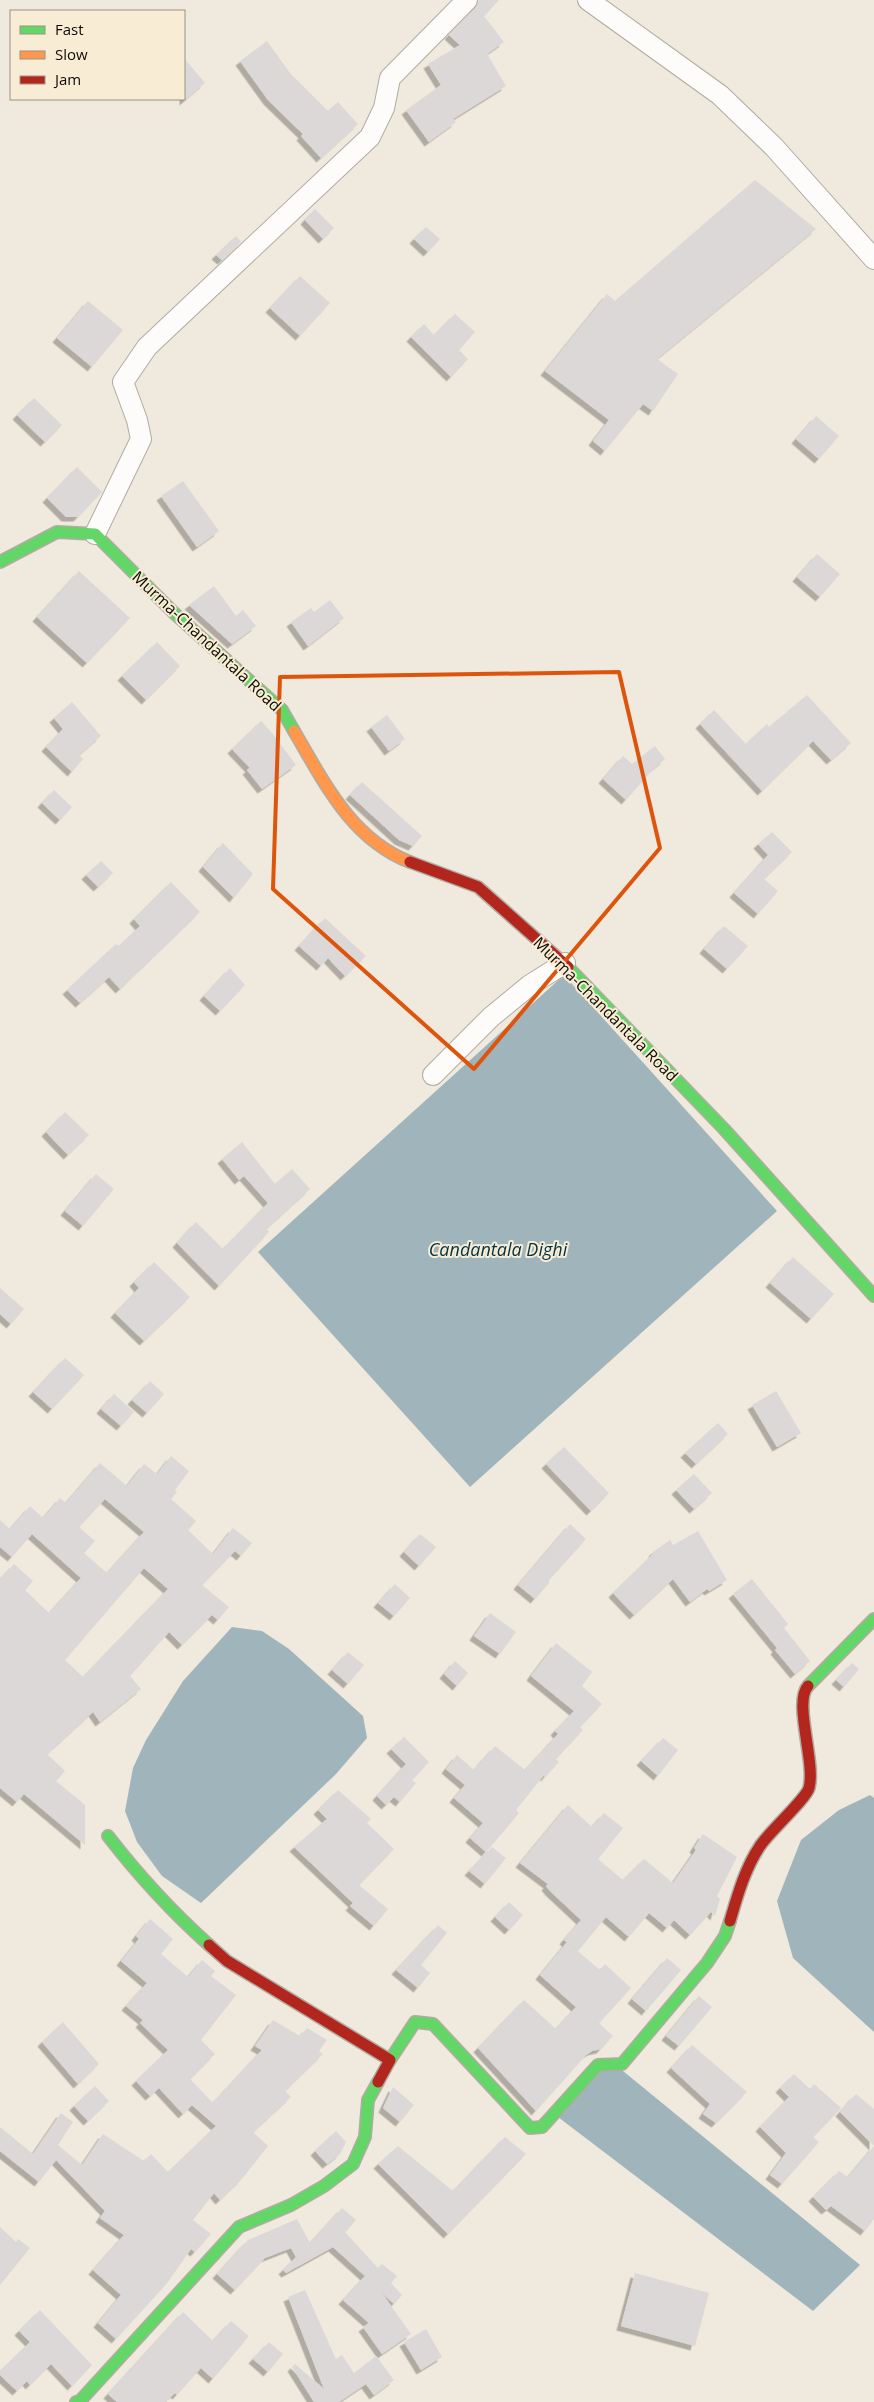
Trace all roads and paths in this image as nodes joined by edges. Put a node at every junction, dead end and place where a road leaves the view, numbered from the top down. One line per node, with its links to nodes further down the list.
1 (467, 0): 4 (street)
2 (588, 0): 3 (street)
3 (874, 259)
4 (95, 534): 5 (street); 6 (street, Murma-Chandantala Road)
5 (0, 562)
6 (565, 963): 7 (street); 8 (street, Murma-Chandantala Road)
7 (433, 1075)
8 (874, 1296)
9 (874, 1619): 11 (street)
10 (108, 1836): 11 (street)
11 (390, 2060): 12 (street)
12 (76, 2402)

